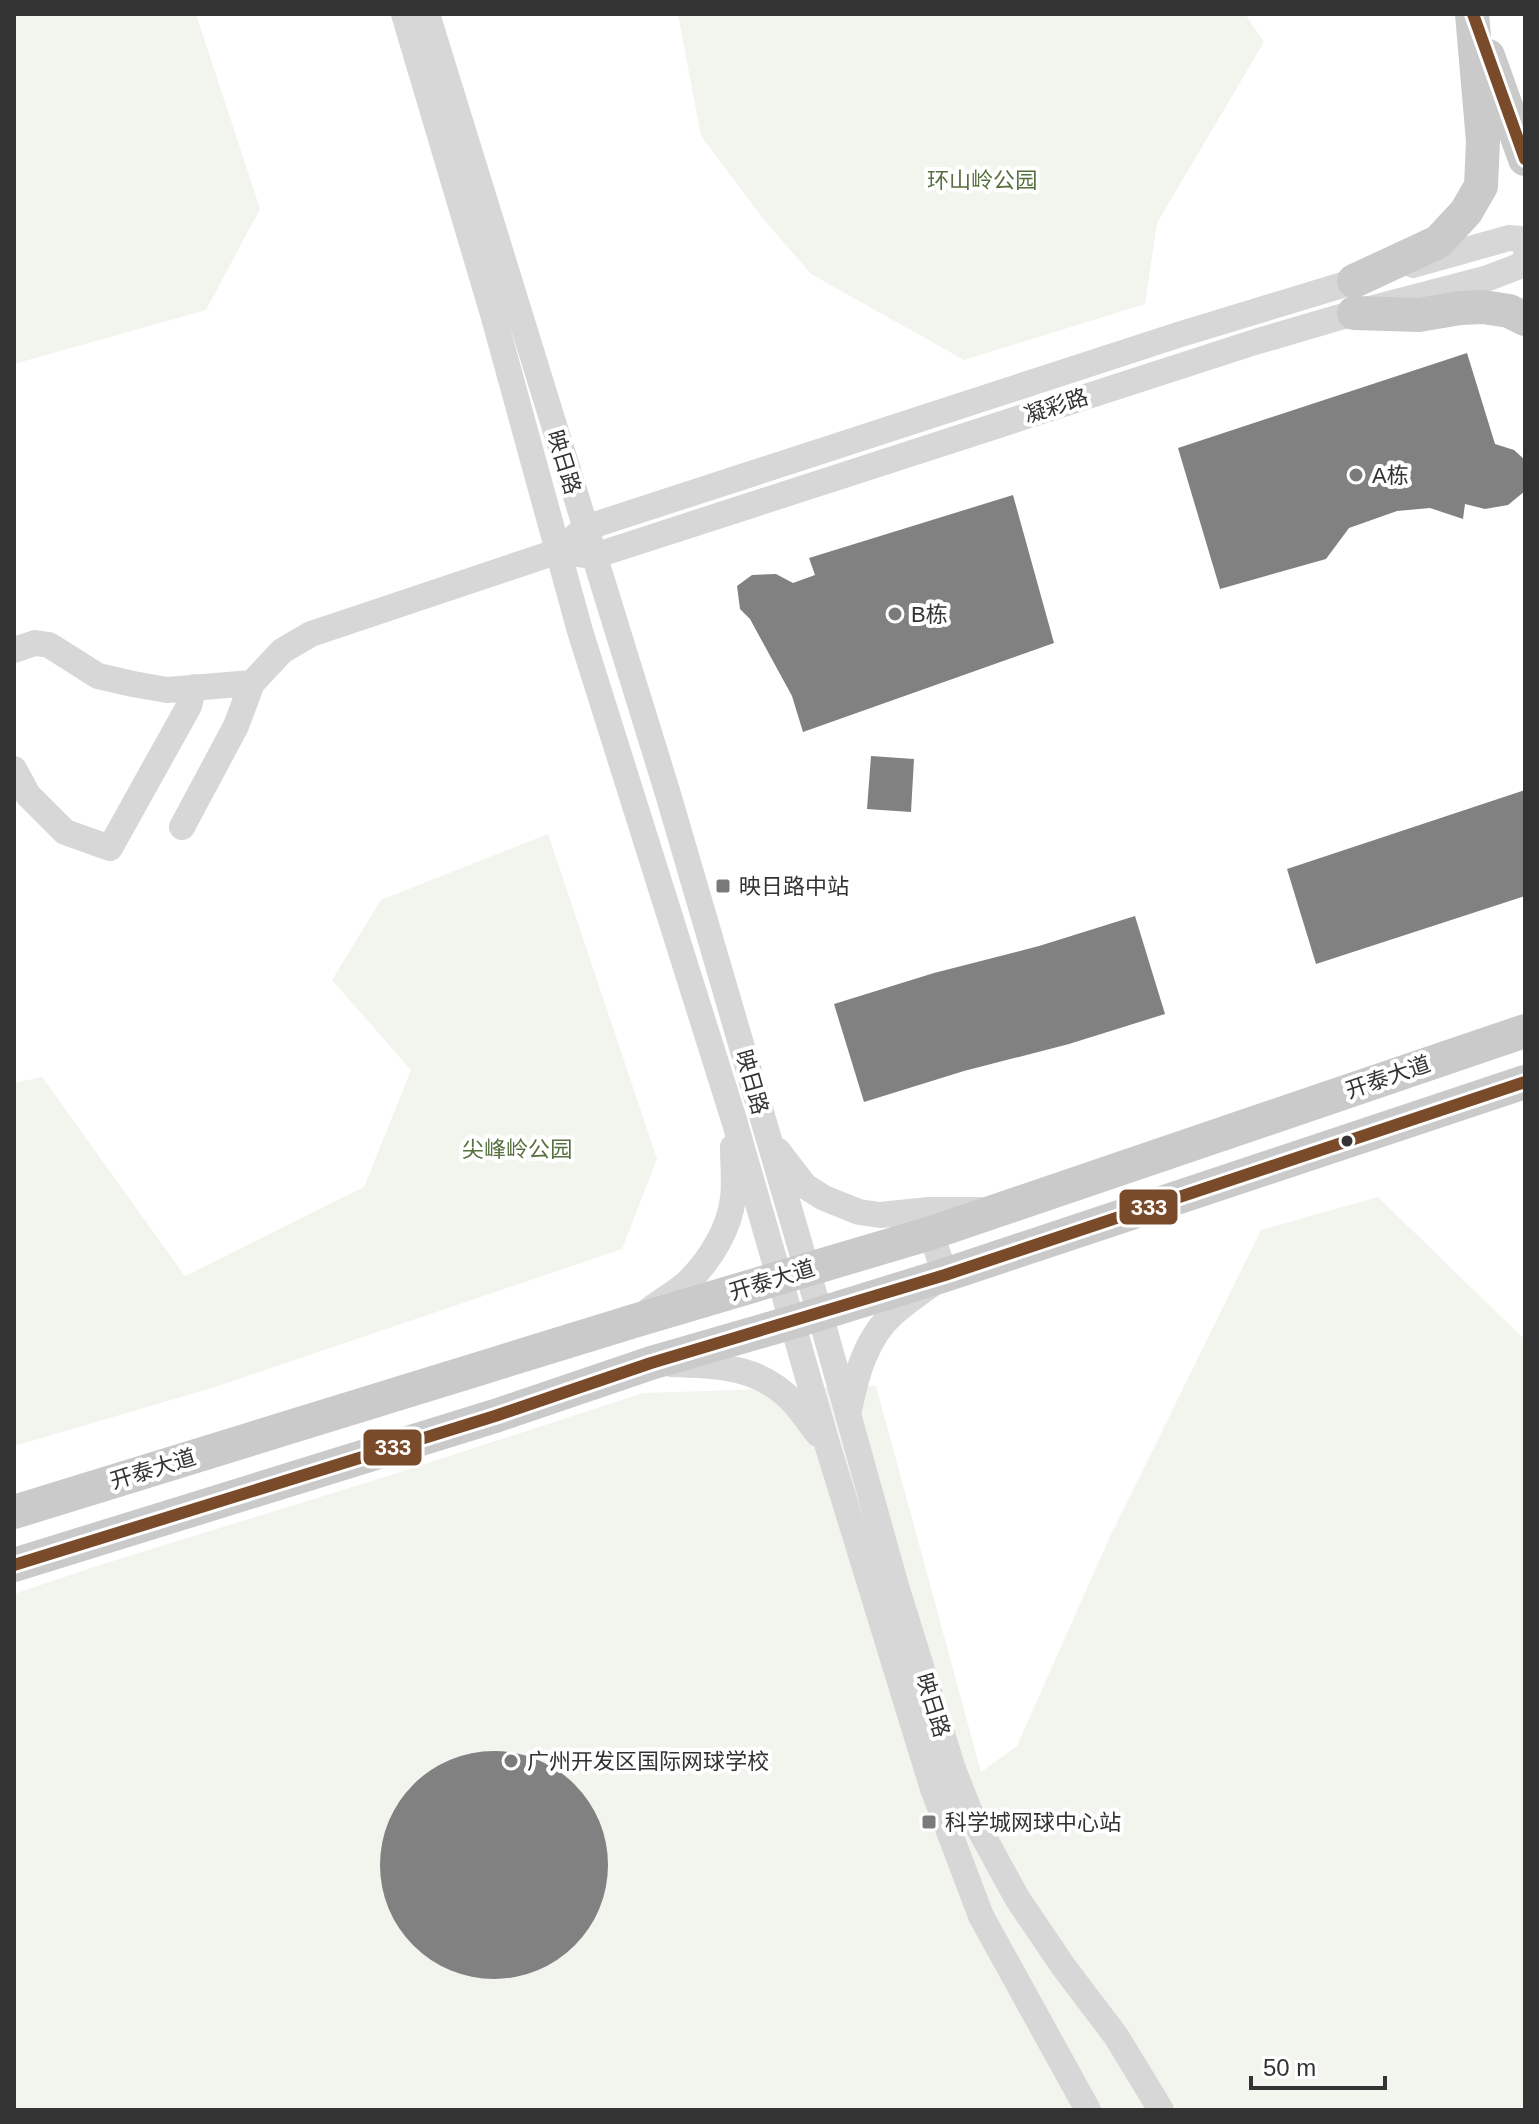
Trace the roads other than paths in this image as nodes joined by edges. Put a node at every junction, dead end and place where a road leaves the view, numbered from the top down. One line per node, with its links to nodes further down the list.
1 (404, 14): 9 (street, 映日路)
2 (427, 14): 8 (street, 映日路)
3 (1473, 14): 4 (main road); 6 (main road)
4 (1521, 137)
5 (1520, 252): 6 (street, 凝彩路)
6 (1354, 297): 7 (main road); 8 (street, 凝彩路); 10 (street, 凝彩路)
7 (1525, 319)
8 (585, 528): 9 (street); 10 (street, 映日路)
9 (559, 551): 10 (street); 12 (street); 18 (street, 映日路)
10 (594, 556): 19 (street, 映日路)
11 (14, 650): 13 (street)
12 (252, 683): 13 (street); 15 (street)
13 (194, 687): 14 (street)
14 (14, 769)
15 (182, 827)
16 (1525, 1031): 20 (main road, 开泰大道)
17 (1525, 1082): 23 (main road, 开泰大道)
18 (734, 1120): 22 (street, 映日路); 25 (street)
19 (764, 1125): 20 (street); 22 (street, 映日路)
20 (995, 1210): 21 (main road, 开泰大道)
21 (931, 1233): 22 (main road, 开泰大道); 23 (street)
22 (793, 1274): 24 (street, 映日路); 25 (main road, 开泰大道)
23 (945, 1275): 24 (main road, 开泰大道); 27 (street)
24 (806, 1318): 26 (main road, 开泰大道); 27 (street, 映日路); 28 (street, 映日路)
25 (634, 1321): 29 (main road, 开泰大道)
26 (651, 1363): 28 (street); 30 (main road, 开泰大道)
27 (847, 1418): 32 (street, 映日路)
28 (828, 1447): 31 (street, 映日路)
29 (14, 1512)
30 (14, 1565)
31 (1088, 2110)
32 (1161, 2110)

